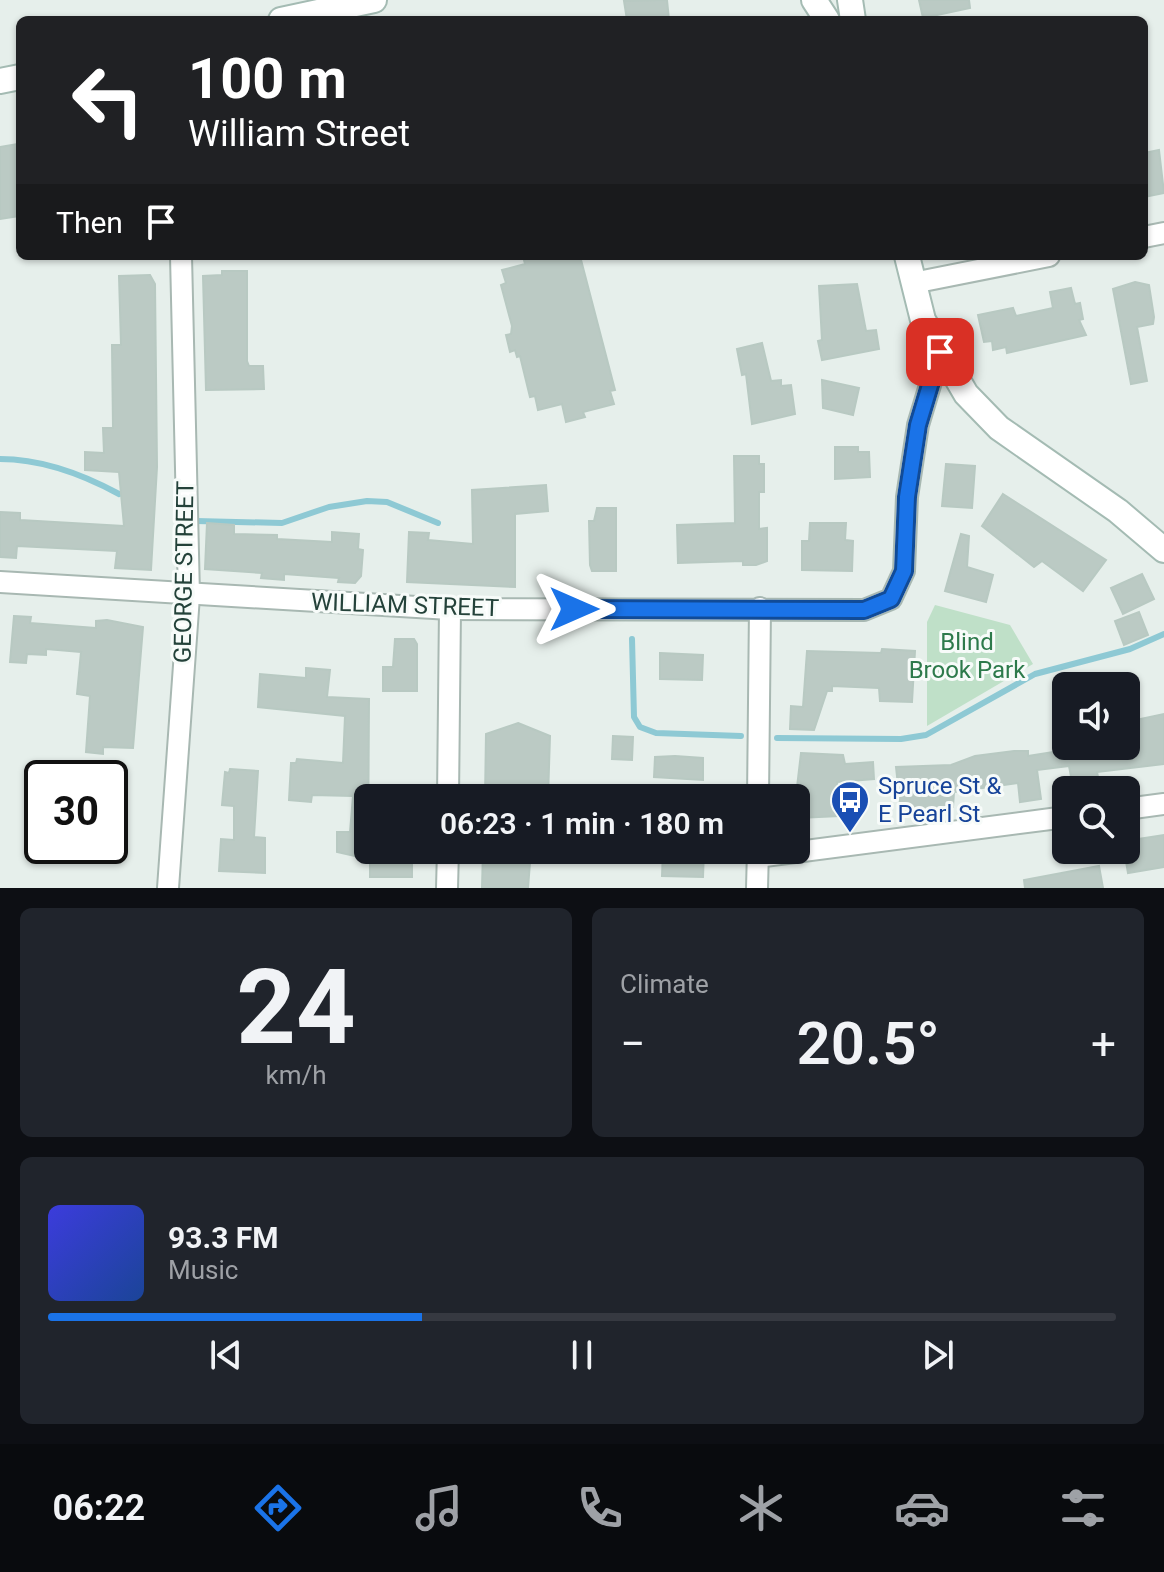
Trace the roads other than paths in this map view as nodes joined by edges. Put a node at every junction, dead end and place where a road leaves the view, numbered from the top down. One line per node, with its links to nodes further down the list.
1 (374, 0): 2 (street)
2 (300, 16)
3 (181, 260): 10 (street, GEORGE STREET)
4 (908, 260): 6 (street)
5 (1029, 260): 6 (street)
6 (913, 283): 7 (street)
7 (940, 352): 8 (street); 11 (street, WILLIAM STREET)
8 (1164, 550)
9 (0, 582): 10 (street, WILLIAM STREET)
10 (189, 596): 12 (street, WILLIAM STREET); 21 (street, GEORGE STREET)
11 (760, 608): 12 (street, WILLIAM STREET); 14 (street)
12 (450, 609): 13 (street)
13 (448, 784)
14 (758, 784)
15 (1164, 804): 16 (street)
16 (1140, 807)
17 (1052, 819): 18 (street)
18 (810, 848)
19 (448, 864): 22 (street)
20 (758, 864): 23 (street)
21 (168, 888)
22 (447, 888)
23 (757, 888)

